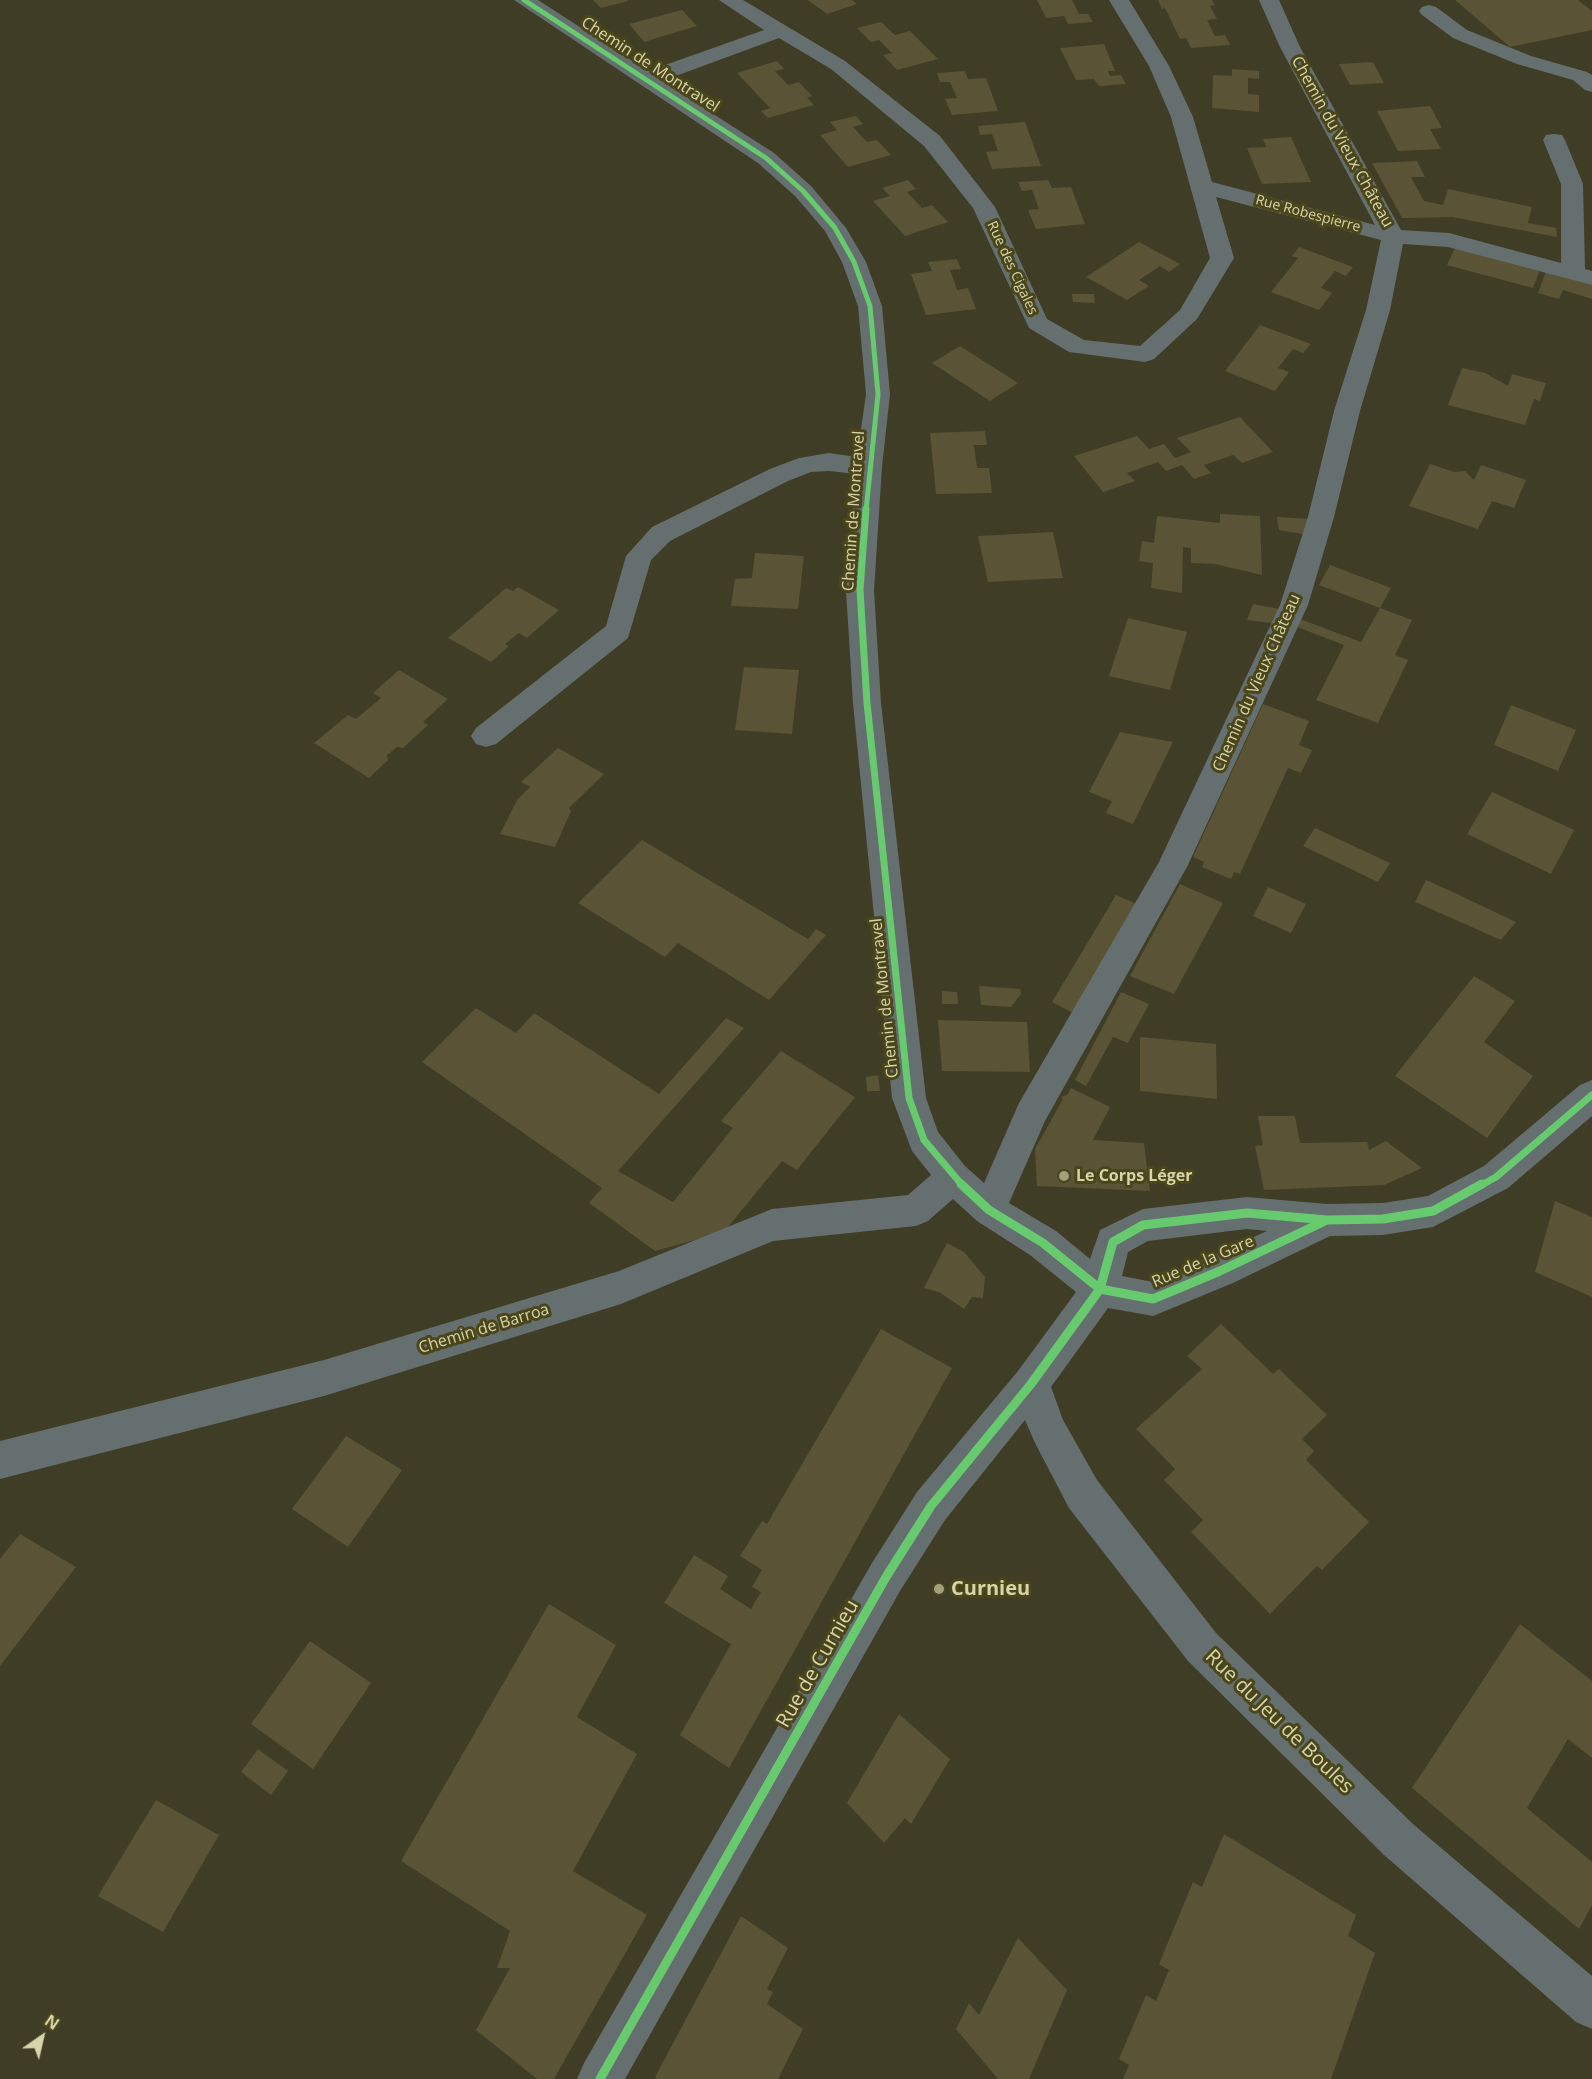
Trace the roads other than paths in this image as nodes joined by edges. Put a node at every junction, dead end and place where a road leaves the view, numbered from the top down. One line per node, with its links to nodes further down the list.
1 (524, 0): 8 (street, Chemin de Montravel)
2 (729, 0): 6 (street, Rue des Cigales)
3 (1119, 0): 10 (street, Rue des Cigales)
4 (1269, 0): 11 (street, Chemin du Vieux Château)
5 (1429, 11): 7 (street)
6 (780, 31): 8 (street); 10 (street, Rue des Cigales)
7 (1588, 77)
8 (646, 80): 13 (street, Chemin de Montravel)
9 (1554, 140): 12 (street)
10 (1200, 186): 11 (street, Rue Robespierre)
11 (1393, 236): 12 (street, Rue Robespierre); 17 (street, Chemin du Vieux Château)
12 (1583, 276)
13 (869, 467): 14 (street); 16 (street, Chemin de Montravel)
14 (486, 736)
15 (1592, 1095): 18 (street, Rue de la Gare)
16 (953, 1177): 17 (street, Chemin de Montravel); 21 (street, Chemin de Barroa)
17 (989, 1210): 19 (street, Chemin de Montravel)
18 (1327, 1220): 19 (street, Rue de la Gare); 19 (street, Rue de la Gare)
19 (1100, 1289): 20 (street, Rue de Curnieu)
20 (1031, 1384): 22 (street, Rue du Jeu de Boules); 23 (street, Rue de Curnieu)
21 (0, 1460)
22 (1592, 2006)
23 (600, 2079)

